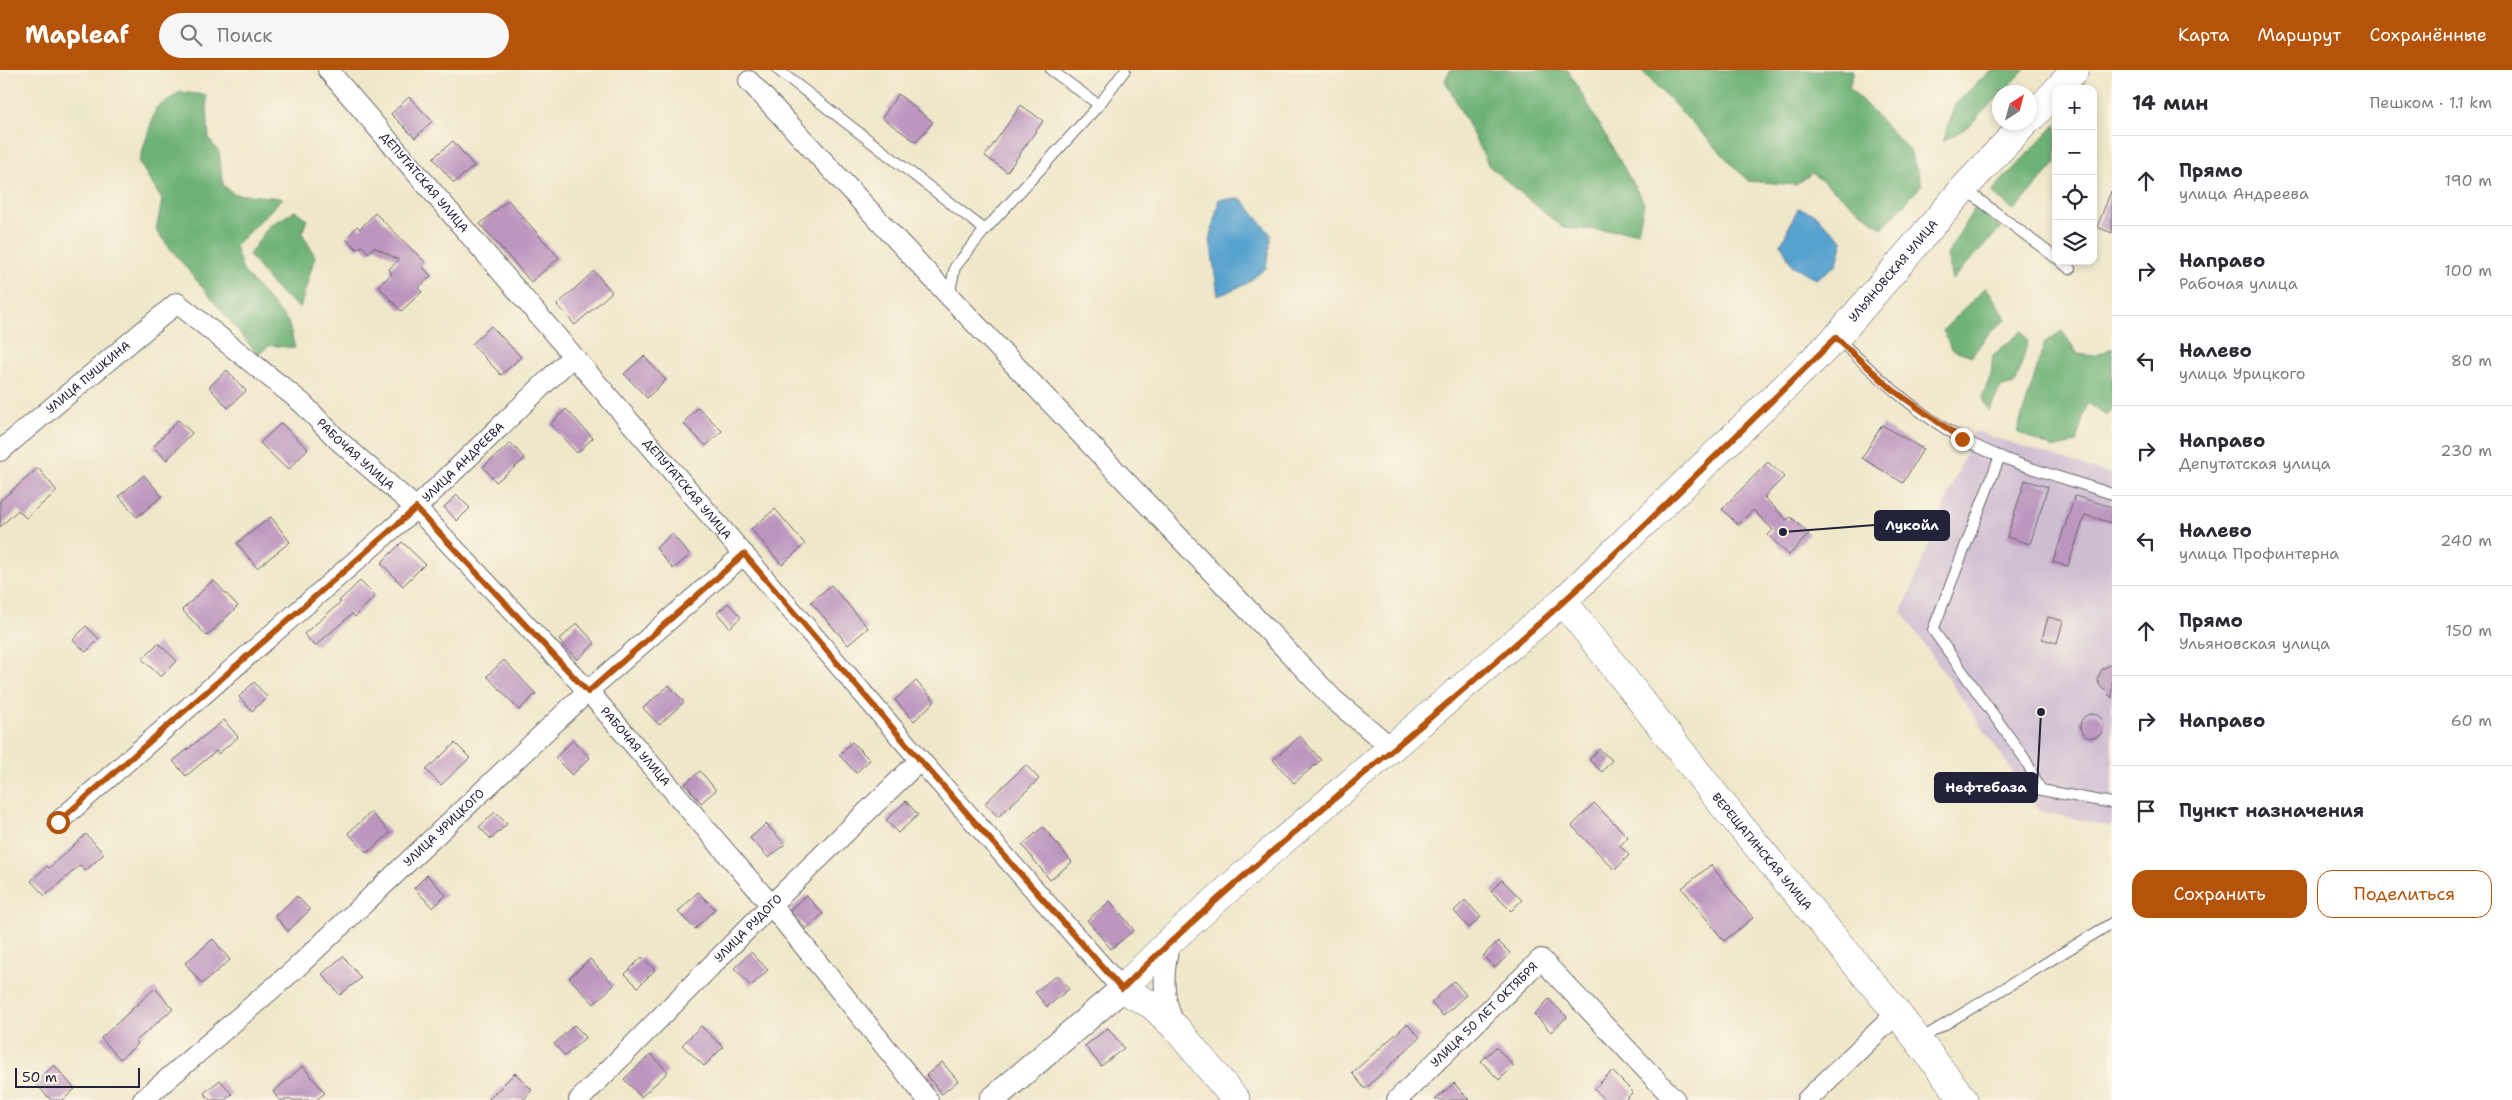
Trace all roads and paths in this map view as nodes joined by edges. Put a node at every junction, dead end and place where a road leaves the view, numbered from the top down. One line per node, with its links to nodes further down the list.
1 (328, 70): 20 (street, ДЕПУТАТСКАЯ УЛИЦА)
2 (778, 70): 13 (lane)
3 (1051, 70): 9 (lane)
4 (1125, 70): 9 (lane)
5 (2075, 70): 7 (main road)
6 (753, 75): 17 (street)
7 (2062, 85)
8 (2052, 95): 10 (main road)
9 (1099, 106): 13 (lane)
10 (2037, 111)
11 (2018, 130): 12 (main road, УЛЬЯНОВСКАЯ УЛИЦА)
12 (1964, 188): 14 (lane); 19 (main road, УЛЬЯНОВСКАЯ УЛИЦА)
13 (985, 230): 17 (lane)
14 (2052, 255)
15 (2065, 265): 16 (lane)
16 (2070, 269)
17 (949, 296): 28 (street)
18 (177, 303): 21 (street, УЛИЦА ПУШКИНА); 24 (street, РАБОЧАЯ УЛИЦА)
19 (1836, 338): 22 (lane); 26 (main road, УЛЬЯНОВСКАЯ УЛИЦА)
20 (573, 356): 24 (street, УЛИЦА АНДРЕЕВА); 25 (street, ДЕПУТАТСКАЯ УЛИЦА)
21 (0, 451)
22 (2000, 456): 23 (lane); 30 (lane)
23 (2112, 494)
24 (416, 508): 27 (street, РАБОЧАЯ УЛИЦА); 31 (street, УЛИЦА АНДРЕЕВА)
25 (744, 554): 27 (street, УЛИЦА УРИЦКОГО); 29 (street, ДЕПУТАТСКАЯ УЛИЦА)
26 (1563, 601): 28 (main road, УЛЬЯНОВСКАЯ УЛИЦА); 36 (main road, ВЕРЕЩАГИНСКАЯ УЛИЦА)
27 (588, 692): 32 (street, РАБОЧАЯ УЛИЦА); 39 (street, УЛИЦА УРИЦКОГО)
28 (1393, 749): 34 (main road, УЛЬЯНОВСКАЯ УЛИЦА)
29 (920, 760): 32 (street, УЛИЦА РУДОГО); 35 (street, ДЕПУТАТСКАЯ УЛИЦА)
30 (2112, 803)
31 (58, 822)
32 (771, 904): 40 (street, УЛИЦА РУДОГО); 41 (street, РАБОЧАЯ УЛИЦА)
33 (2112, 923): 38 (lane)
34 (1170, 941): 35 (main road, УЛЬЯНОВСКАЯ УЛИЦА); 37 (street)
35 (1122, 989): 37 (main road, ДЕПУТАТСКАЯ УЛИЦА); 42 (street)
36 (1897, 1013): 38 (main road, ВЕРЕЩАГИНСКАЯ УЛИЦА); 46 (street)
37 (1177, 1030): 43 (main road, ДЕПУТАТСКАЯ УЛИЦА)
38 (1918, 1040): 47 (main road, ВЕРЕЩАГИНСКАЯ УЛИЦА)
39 (143, 1100)
40 (579, 1100)
41 (928, 1100)
42 (992, 1100)
43 (1236, 1100)
44 (1397, 1100): 45 (street, УЛИЦА 50 ЛЕТ ОКТЯБРЯ)
45 (1675, 1100)
46 (1807, 1100)
47 (1964, 1100)

